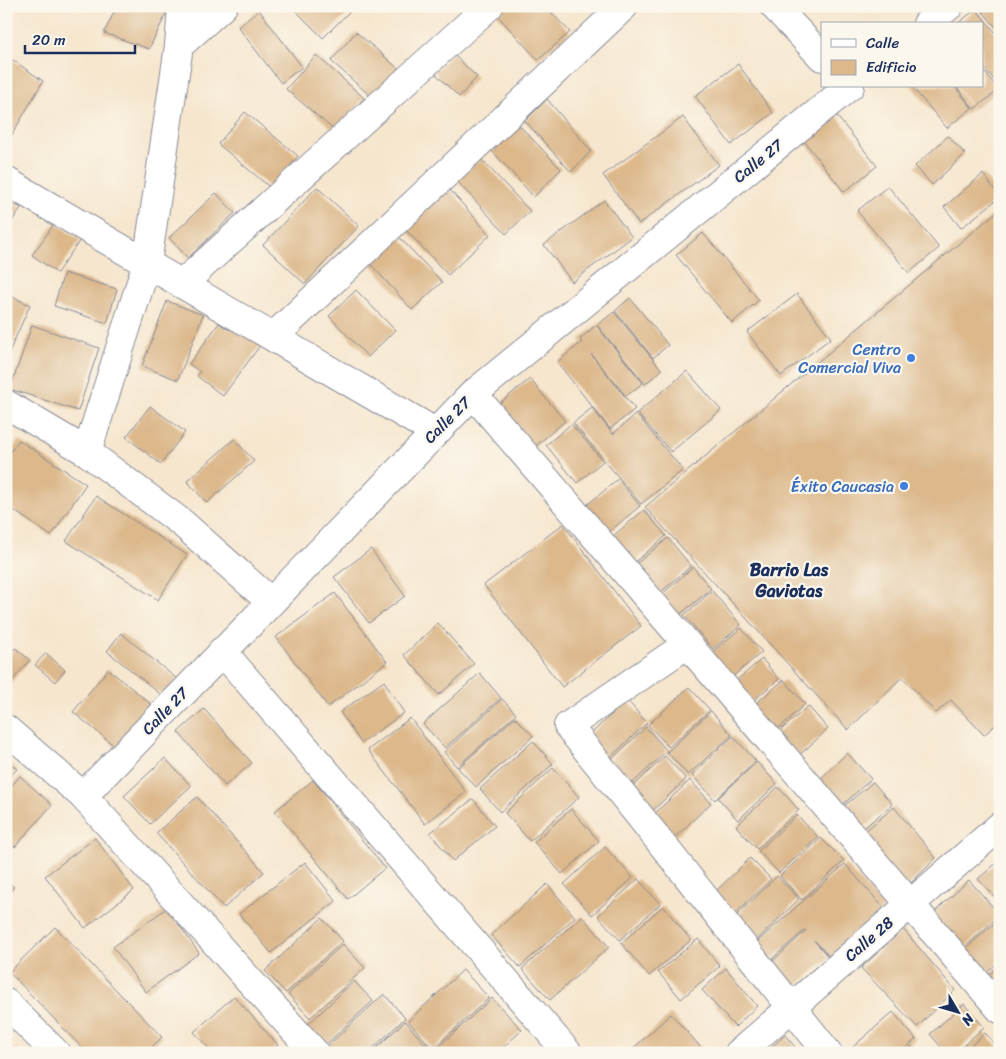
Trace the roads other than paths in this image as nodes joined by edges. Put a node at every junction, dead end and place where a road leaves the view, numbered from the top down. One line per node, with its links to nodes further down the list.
1 (182, 6): 8 (street)
2 (223, 6): 8 (street)
3 (490, 6): 13 (street)
4 (624, 6): 14 (street)
5 (774, 6): 9 (street)
6 (949, 6): 7 (street)
7 (929, 22)
8 (179, 46): 12 (street)
9 (821, 56)
10 (848, 88): 15 (street, Calle 27)
11 (6, 181): 12 (street)
12 (146, 263): 13 (street); 18 (street)
13 (182, 284): 14 (street)
14 (273, 337): 17 (street)
15 (473, 394): 17 (street, Calle 27); 20 (street)
16 (6, 404): 18 (street)
17 (435, 432): 19 (street, Calle 27)
18 (87, 452): 19 (street)
19 (270, 601): 21 (street, Calle 27)
20 (686, 645): 25 (street); 27 (street)
21 (222, 651): 23 (street, Calle 27); 31 (street)
22 (6, 729): 23 (street)
23 (83, 796): 30 (street)
24 (1000, 826): 25 (street, Calle 28)
25 (911, 903): 27 (street, Calle 28); 28 (street)
26 (6, 1003): 29 (street)
27 (792, 1006): 32 (street, Calle 28); 33 (street)
28 (1000, 1009)
29 (56, 1053)
30 (316, 1053)
31 (568, 1053)
32 (739, 1053)
33 (828, 1053)

